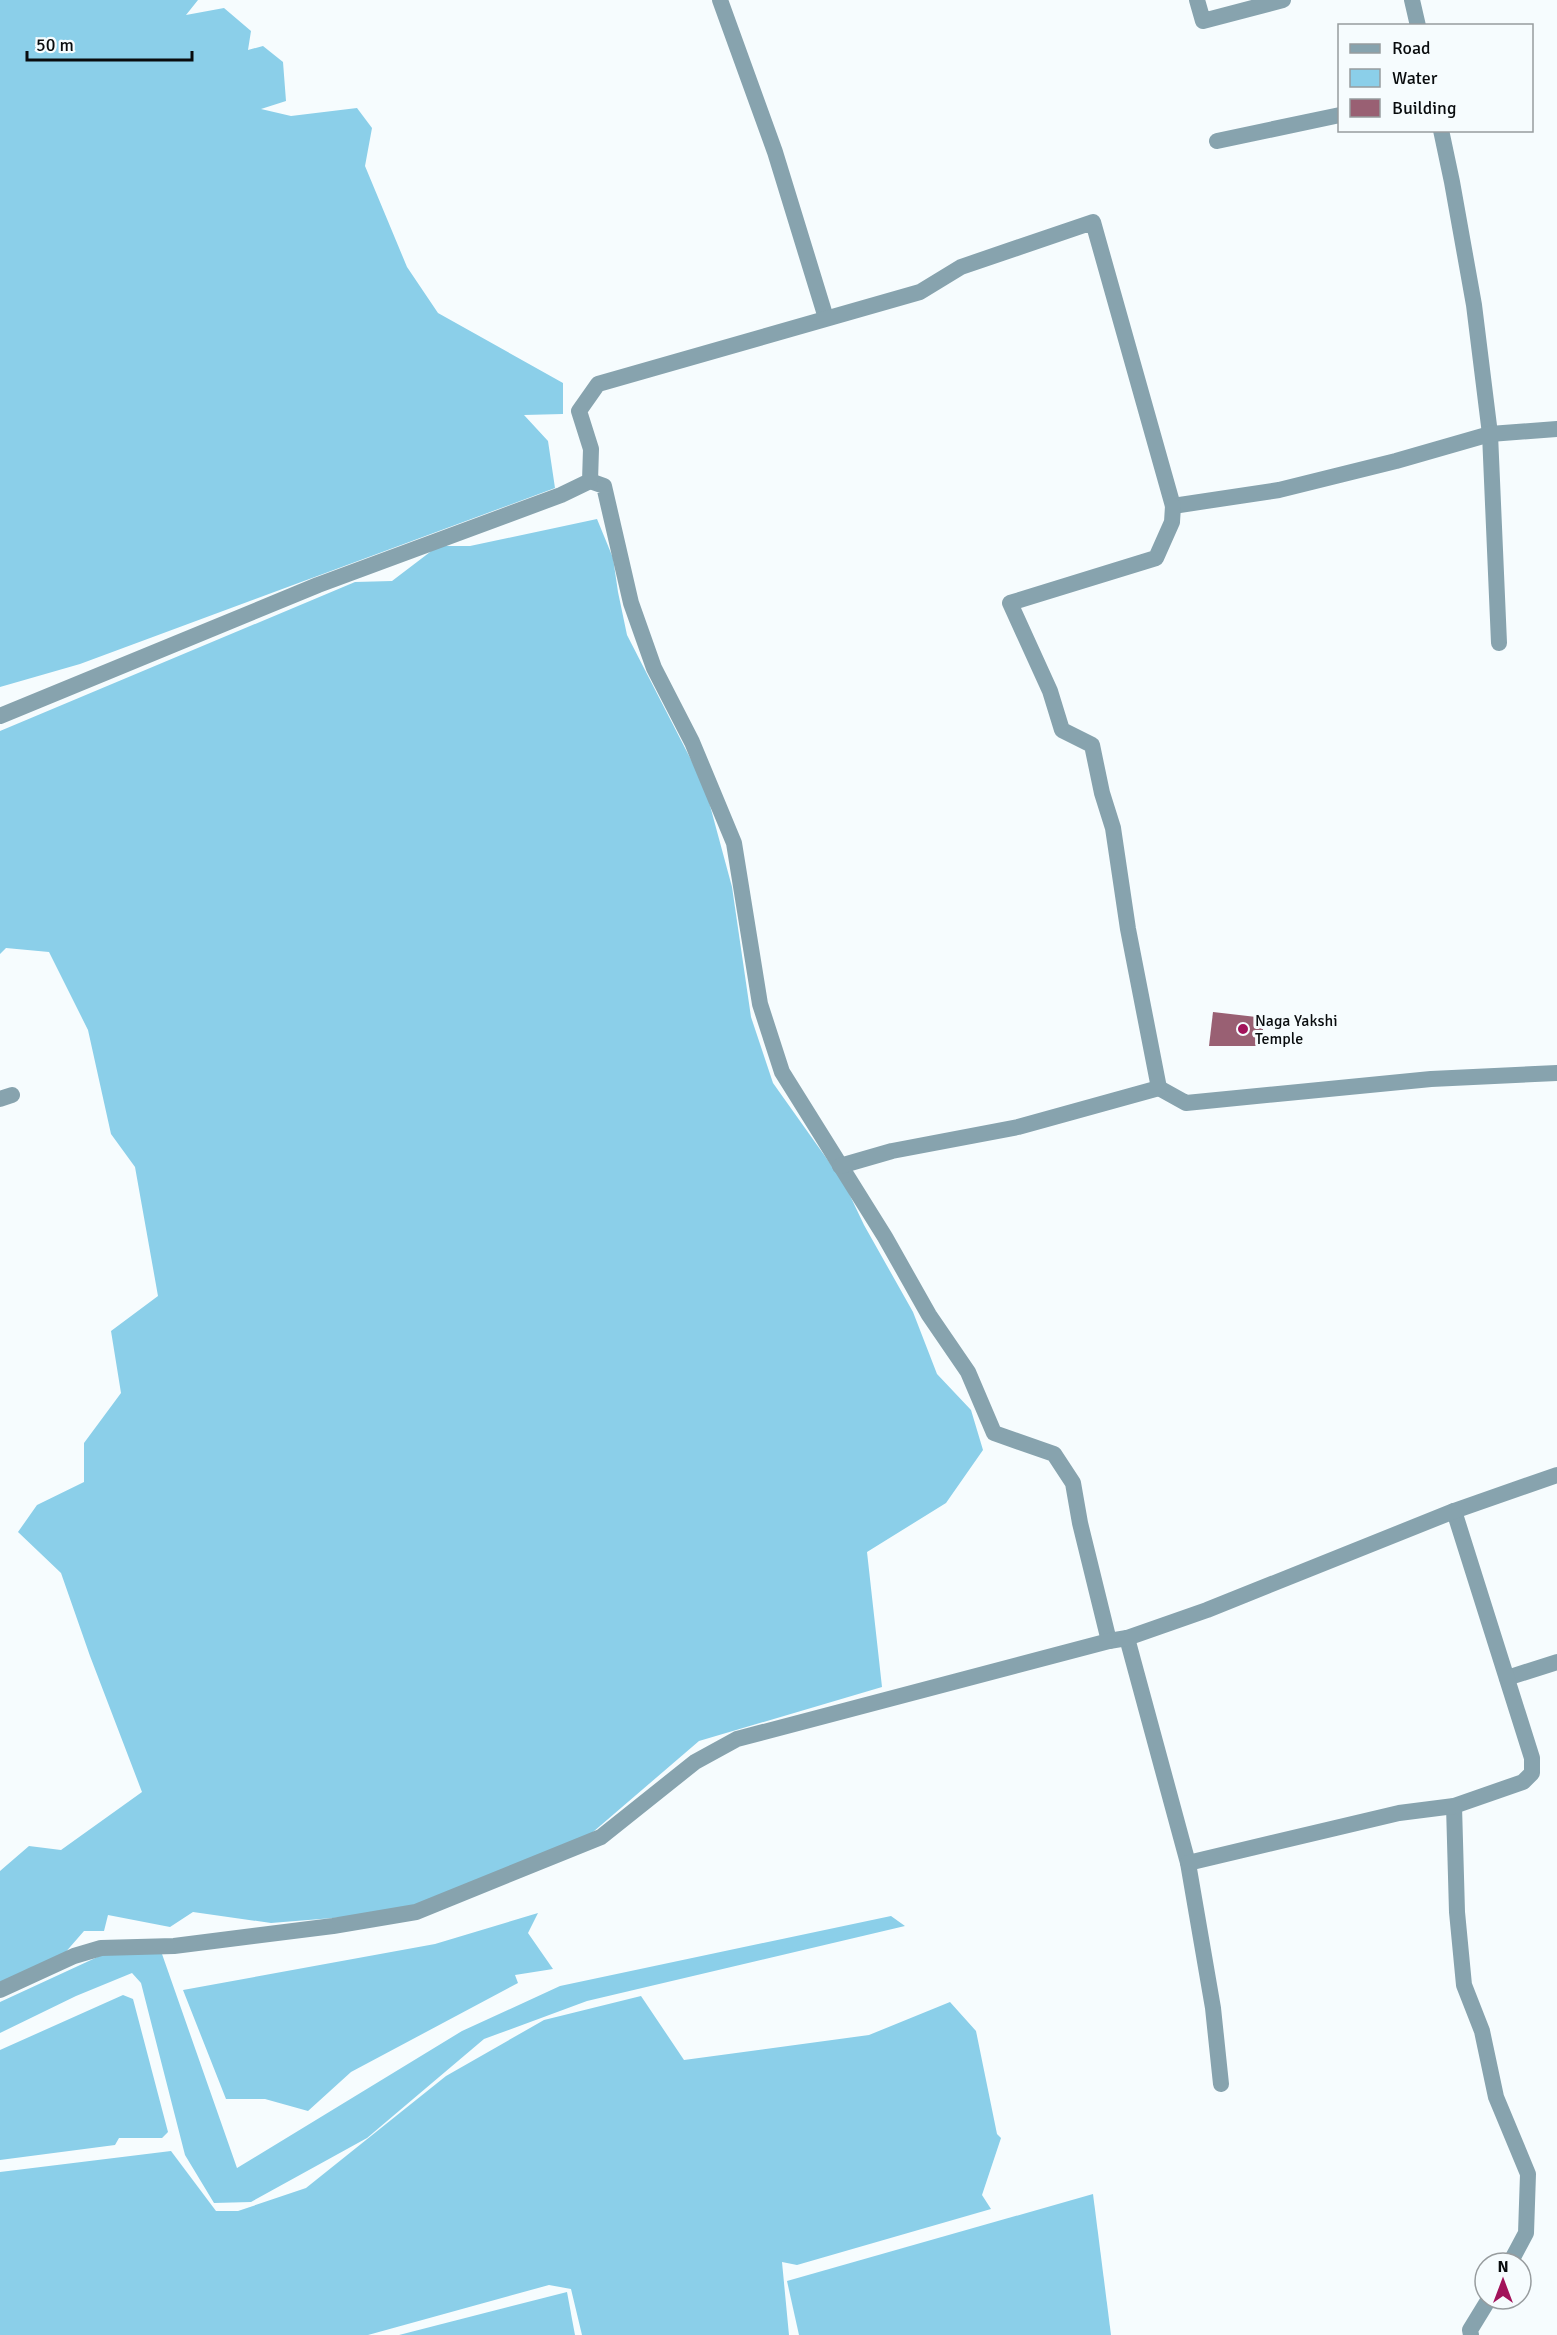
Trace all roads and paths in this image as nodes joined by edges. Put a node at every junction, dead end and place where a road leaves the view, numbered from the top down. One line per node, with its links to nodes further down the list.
1 (720, 0): 9 (street)
2 (1197, 0): 3 (street)
3 (1283, 0)
4 (1412, 0): 5 (street)
5 (1418, 24)
6 (1338, 115): 8 (street)
7 (1441, 132): 11 (street)
8 (1217, 141)
9 (826, 318): 12 (street); 13 (street)
10 (1557, 429): 11 (street)
11 (1490, 434): 13 (street); 14 (street)
12 (590, 481): 15 (street); 18 (street)
13 (1173, 506): 17 (street)
14 (1499, 643)
15 (0, 716)
16 (1557, 1073): 17 (street)
17 (1159, 1088): 18 (street)
18 (840, 1166): 22 (street)
19 (1557, 1475): 20 (street)
20 (1454, 1511): 21 (street); 24 (street)
21 (1126, 1638): 22 (street); 26 (street)
22 (1109, 1641): 27 (street)
23 (1557, 1662): 24 (street)
24 (1507, 1678): 25 (street)
25 (1454, 1806): 26 (street); 29 (street)
26 (1188, 1863): 28 (street)
27 (0, 1990)
28 (1221, 2084)
29 (1516, 2251)
30 (1482, 2311): 31 (street)
31 (1471, 2335)

